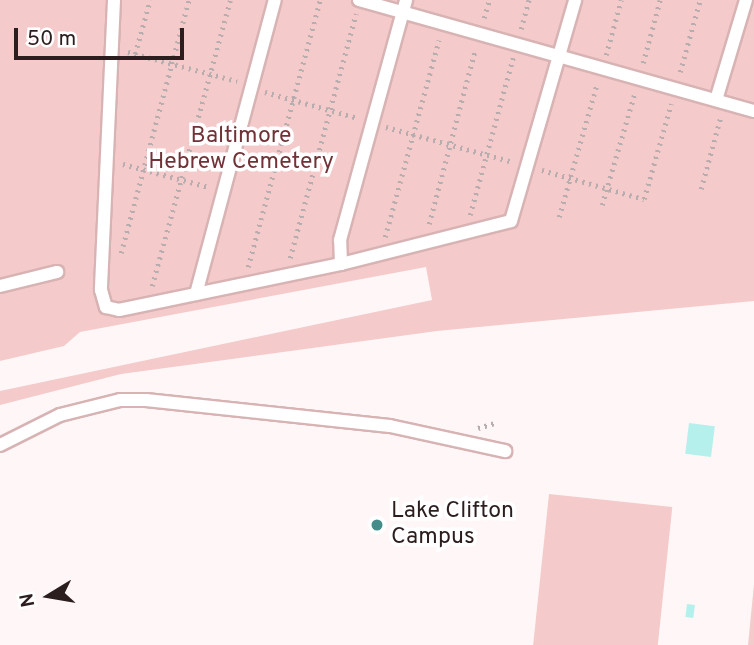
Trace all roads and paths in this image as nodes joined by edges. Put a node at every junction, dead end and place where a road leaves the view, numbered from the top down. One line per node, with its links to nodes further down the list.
1 (114, 0): 18 (lane)
2 (150, 0): 19 (path)
3 (189, 0): 21 (path)
4 (230, 0): 23 (path)
5 (275, 0): 25 (lane)
6 (320, 0): 42 (path)
7 (360, 0): 14 (lane); 41 (path)
8 (489, 0): 16 (path)
9 (529, 0): 17 (path)
10 (575, 0): 20 (lane)
11 (621, 0): 22 (path)
12 (660, 0): 24 (path)
13 (746, 0): 26 (lane)
14 (404, 6): 15 (lane); 39 (lane)
15 (444, 23): 16 (lane); 37 (path)
16 (480, 33): 17 (lane); 36 (path)
17 (517, 44): 20 (lane); 35 (path)
18 (110, 47): 19 (path); 28 (lane)
19 (135, 54): 21 (path)
20 (559, 56): 22 (lane); 35 (lane)
21 (172, 64): 23 (path); 29 (path)
22 (602, 68): 24 (lane); 34 (path)
23 (209, 74): 25 (path); 30 (path)
24 (638, 79): 26 (lane); 33 (path)
25 (252, 85): 32 (lane)
26 (720, 101): 27 (lane); 31 (path)
27 (754, 111)
28 (105, 159): 29 (path); 45 (lane)
29 (144, 169): 30 (path); 38 (path)
30 (181, 180): 32 (path); 45 (path)
31 (701, 189)
32 (224, 190): 44 (lane)
33 (602, 205)
34 (559, 217)
35 (464, 236): 36 (lane)
36 (423, 245): 37 (lane)
37 (380, 255): 39 (lane)
38 (120, 257)
39 (341, 264): 41 (lane)
40 (57, 272): 43 (lane)
41 (285, 276): 42 (lane)
42 (243, 285): 44 (lane)
43 (0, 286)
44 (196, 294): 45 (lane)
45 (147, 304)
46 (0, 445): 47 (lane)
47 (505, 451)

